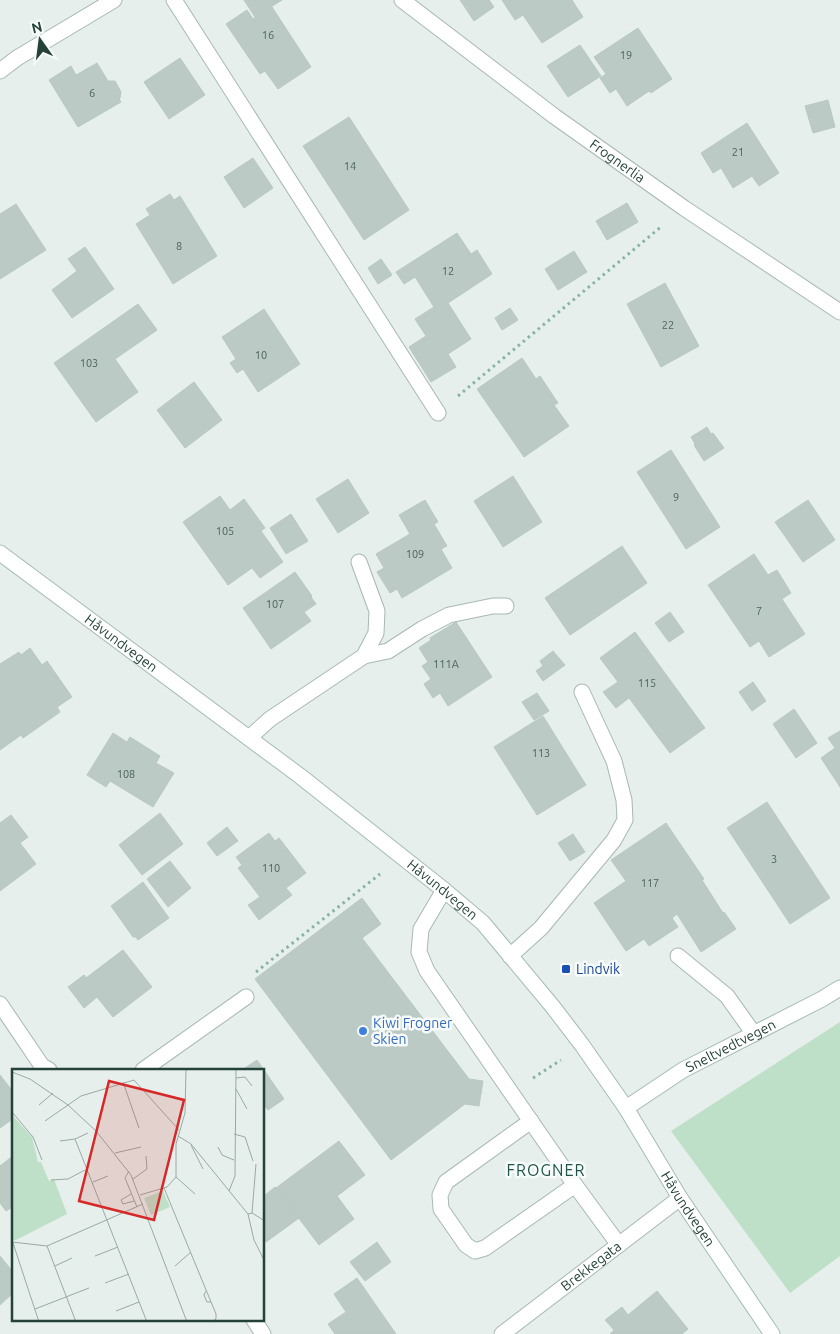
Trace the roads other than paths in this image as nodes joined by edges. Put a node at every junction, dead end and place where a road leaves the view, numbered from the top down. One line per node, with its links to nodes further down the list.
1 (114, 0): 4 (main road)
2 (174, 0): 6 (main road)
3 (402, 0): 5 (main road, Frognerlia)
4 (0, 71)
5 (840, 312)
6 (438, 413)
7 (0, 553): 12 (main road, Håvundvegen)
8 (359, 562): 10 (main road)
9 (506, 606): 10 (main road)
10 (364, 656): 12 (main road)
11 (582, 692): 14 (main road)
12 (249, 738): 13 (main road, Håvundvegen)
13 (444, 890): 14 (main road, Håvundvegen); 23 (main road)
14 (510, 956): 22 (main road, Håvundvegen)
15 (678, 956): 19 (main road)
16 (840, 988): 19 (main road, Sneltvedtvegen)
17 (246, 997): 21 (main road)
18 (0, 1004): 20 (main road)
19 (754, 1034): 22 (main road, Sneltvedtvegen)
20 (47, 1069)
21 (144, 1069)
22 (626, 1108): 25 (main road, Håvundvegen)
23 (531, 1121): 24 (main road); 24 (main road)
24 (575, 1185): 26 (main road)
25 (680, 1198): 26 (main road, Brekkegata); 30 (main road, Håvundvegen)
26 (619, 1245): 29 (main road, Brekkegata)
27 (255, 1322): 28 (main road)
28 (263, 1334)
29 (502, 1334)
30 (772, 1334)

